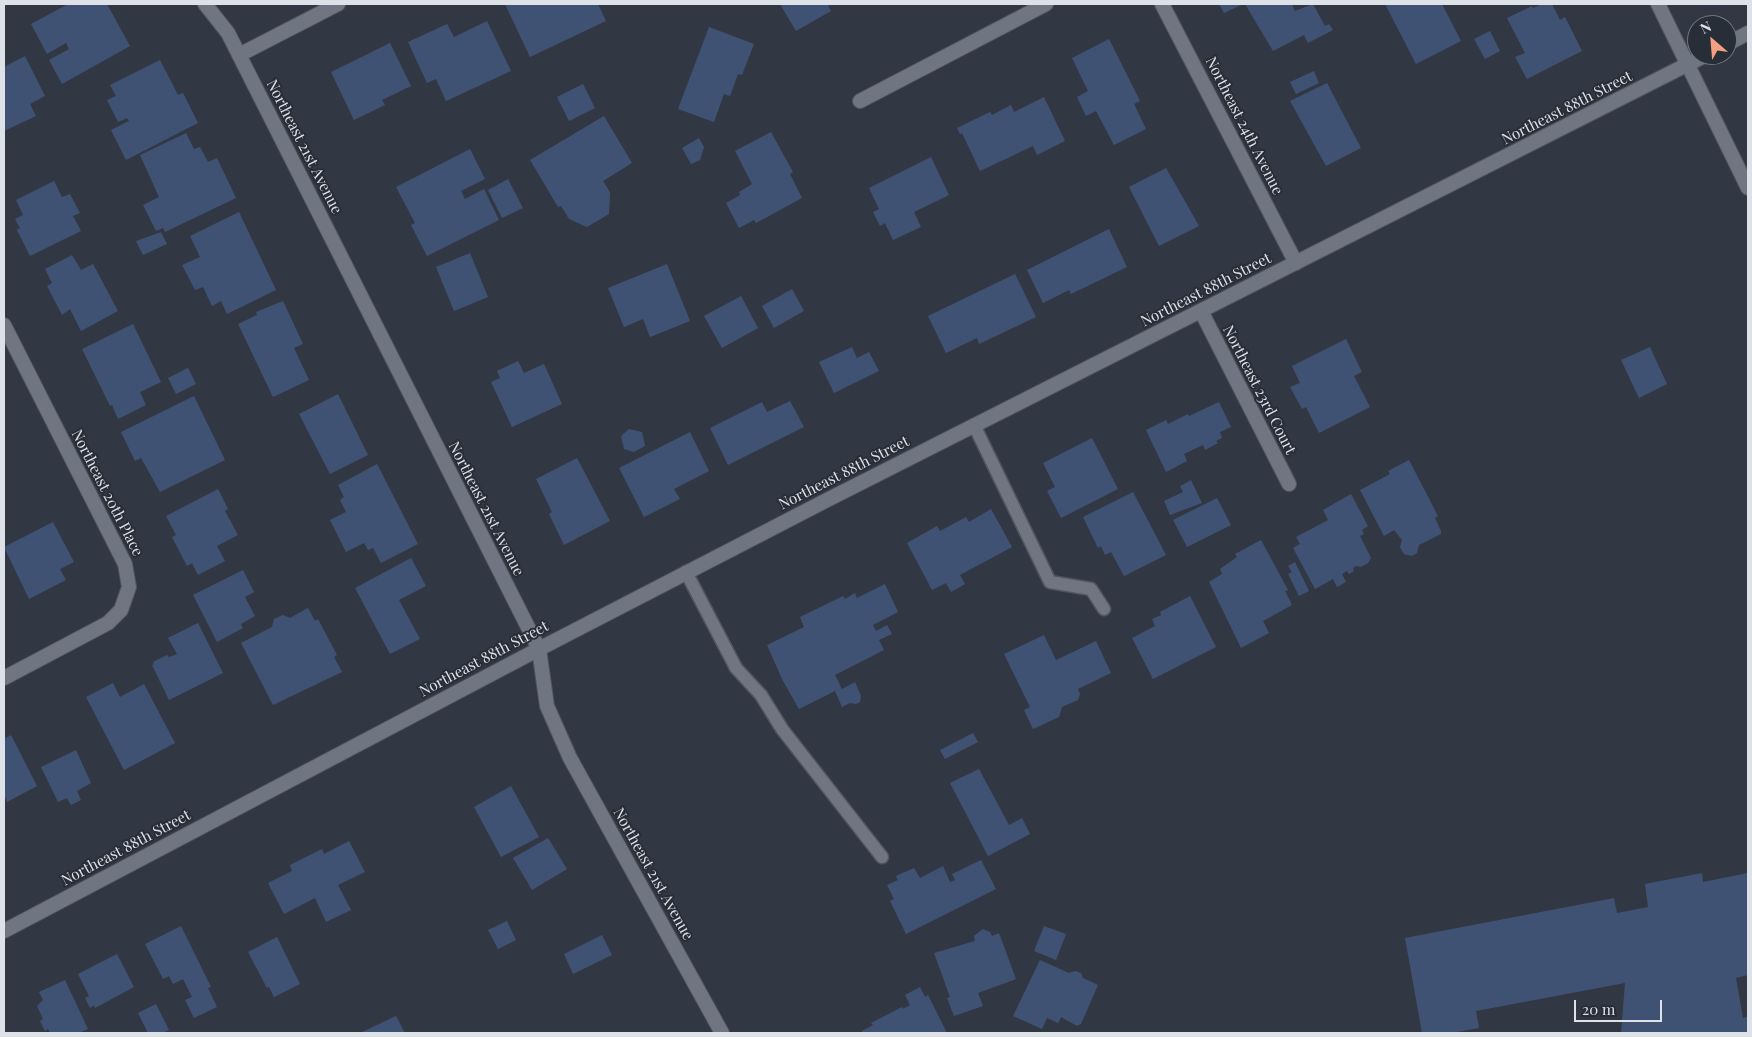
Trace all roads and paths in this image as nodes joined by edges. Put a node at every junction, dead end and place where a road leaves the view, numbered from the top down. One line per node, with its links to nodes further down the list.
1 (205, 4): 6 (street, Northeast 21st Avenue)
2 (338, 4): 6 (street)
3 (1046, 4): 10 (street)
4 (1162, 4): 12 (street, Northeast 24th Avenue)
5 (1658, 4): 7 (street)
6 (239, 56): 19 (street, Northeast 21st Avenue)
7 (1687, 60)
8 (1687, 65): 12 (street, Northeast 88th Street)
9 (1689, 65): 11 (street)
10 (860, 101)
11 (1748, 188)
12 (1296, 263): 13 (street, Northeast 88th Street)
13 (1201, 311): 15 (street, Northeast 88th Street); 16 (street, Northeast 23rd Court)
14 (4, 326): 20 (street, Northeast 20th Place)
15 (974, 425): 17 (street, Northeast 88th Street); 18 (lane)
16 (1289, 484)
17 (686, 572): 19 (street, Northeast 88th Street); 21 (lane)
18 (1104, 609)
19 (539, 648): 22 (street, Northeast 88th Street); 23 (street, Northeast 21st Avenue)
20 (4, 678)
21 (882, 857)
22 (4, 931)
23 (722, 1033)

